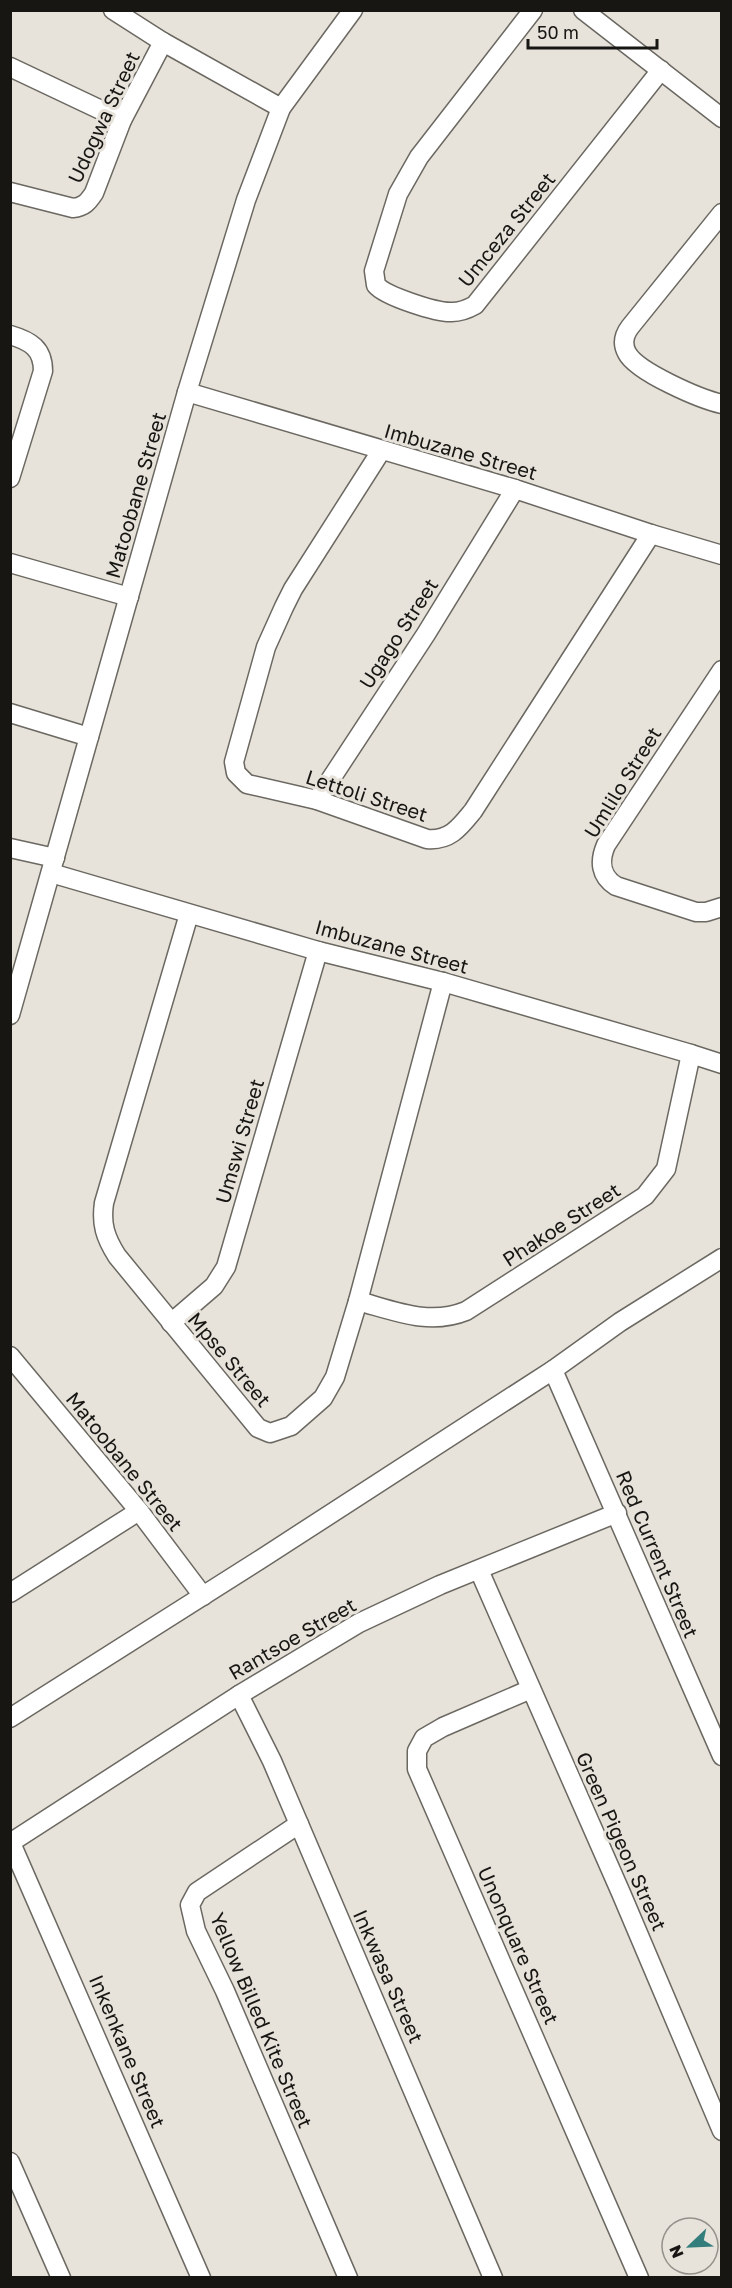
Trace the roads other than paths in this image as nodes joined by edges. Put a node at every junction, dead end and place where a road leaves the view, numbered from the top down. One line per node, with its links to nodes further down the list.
1 (113, 10): 5 (street)
2 (353, 10): 8 (street, Matoobane Street)
3 (533, 10): 7 (street, Umceza Street)
4 (583, 10): 7 (street)
5 (163, 42): 8 (street); 10 (street, Udogwa Street)
6 (10, 67): 10 (street)
7 (662, 70): 9 (street)
8 (281, 108): 14 (street, Matoobane Street)
9 (722, 118)
10 (122, 120): 11 (street, Udogwa Street)
11 (10, 192)
12 (722, 213): 15 (street)
13 (10, 335): 17 (street)
14 (187, 392): 16 (street, Imbuzane Street); 22 (street, Matoobane Street)
15 (722, 404)
16 (381, 451): 18 (street, Imbuzane Street); 26 (street, Lettoli Street)
17 (11, 476)
18 (515, 489): 19 (street, Imbuzane Street); 26 (street, Ugago Street)
19 (651, 534): 20 (street, Imbuzane Street); 26 (street, Lettoli Street)
20 (722, 555)
21 (10, 563): 22 (street)
22 (129, 597): 25 (street, Matoobane Street)
23 (722, 670): 29 (street, Umlilo Street)
24 (10, 713): 25 (street)
25 (89, 737): 28 (street, Matoobane Street)
26 (317, 800)
27 (10, 848): 28 (street, Imbuzane Street)
28 (53, 866): 30 (street, Imbuzane Street); 33 (street, Matoobane Street)
29 (722, 907)
30 (189, 914): 31 (street, Imbuzane Street); 39 (street, Mpse Street)
31 (318, 951): 32 (street, Imbuzane Street); 39 (street, Umswi Street)
32 (443, 982): 35 (street, Imbuzane Street); 38 (street, Mpse Street)
33 (14, 992): 34 (street, Matoobane Street)
34 (10, 1015)
35 (692, 1054): 36 (street, Imbuzane Street); 38 (street, Phakoe Street)
36 (722, 1064)
37 (722, 1258): 41 (street)
38 (358, 1301): 39 (street, Mpse Street)
39 (171, 1323)
40 (10, 1356): 42 (street, Matoobane Street)
41 (553, 1370): 43 (street, Red Current Street); 46 (street)
42 (139, 1511): 45 (street); 46 (street, Matoobane Street)
43 (617, 1513): 44 (street, Rantsoe Street); 50 (street, Red Current Street)
44 (479, 1570): 47 (street, Green Pigeon Street); 48 (street, Rantsoe Street)
45 (11, 1593)
46 (203, 1596): 49 (street)
47 (531, 1689): 53 (street, Green Pigeon Street); 59 (street, Unonquare Street)
48 (239, 1695): 51 (street, Inkwasa Street); 52 (street, Rantsoe Street)
49 (10, 1718)
50 (722, 1756)
51 (299, 1824): 57 (street, Yellow Billed Kite Street); 58 (street, Inkwasa Street)
52 (11, 1843): 56 (street, Inkenkane Street)
53 (722, 2131)
54 (10, 2162): 55 (street)
55 (61, 2277)
56 (201, 2277)
57 (348, 2277)
58 (493, 2277)
59 (639, 2277)

